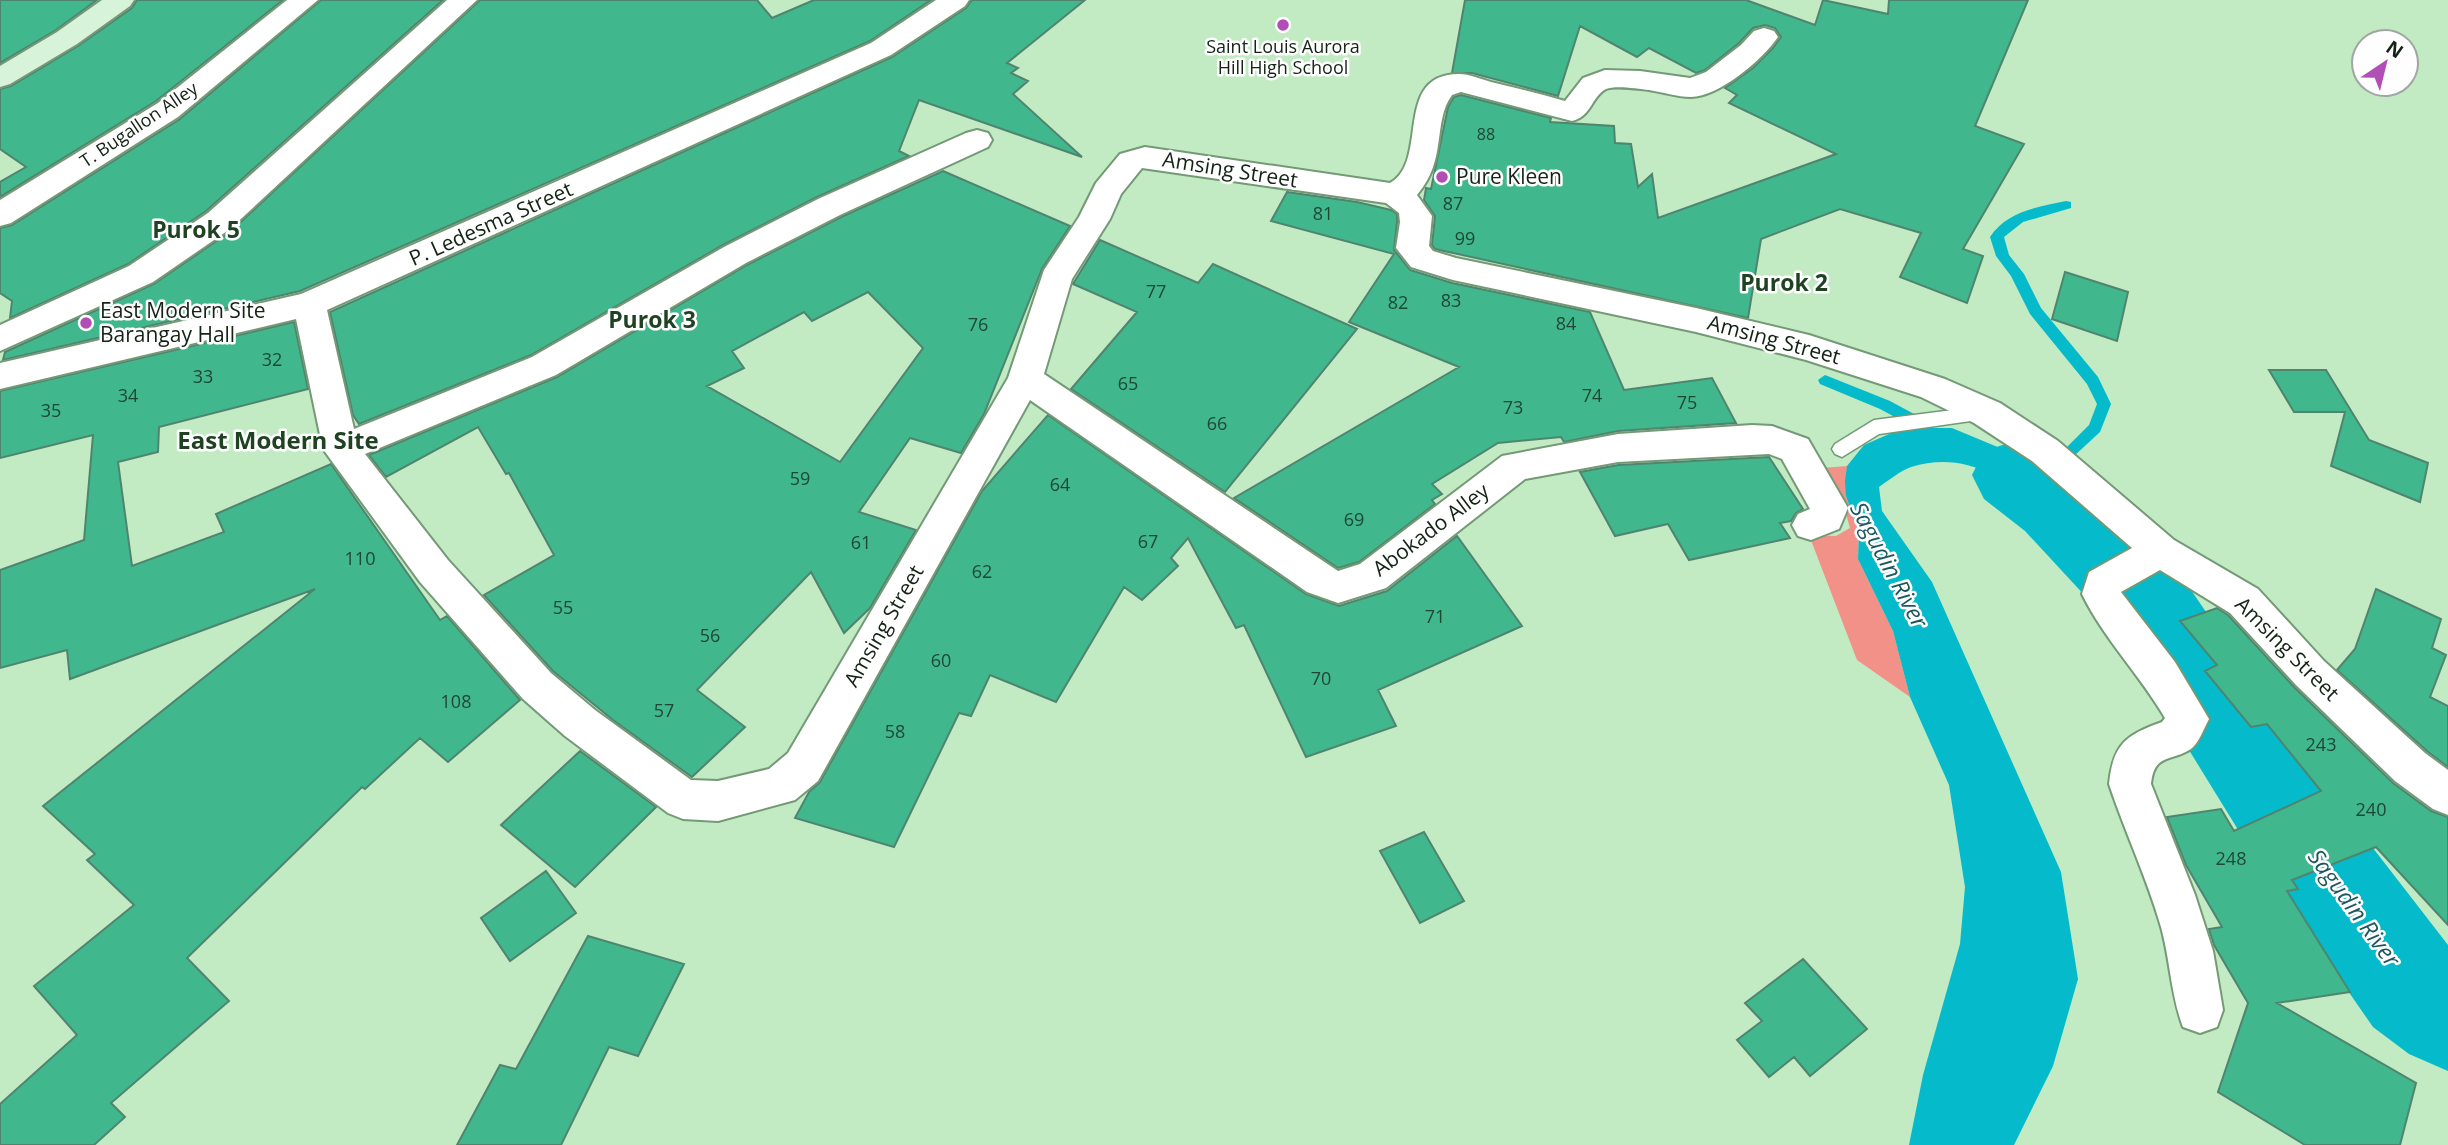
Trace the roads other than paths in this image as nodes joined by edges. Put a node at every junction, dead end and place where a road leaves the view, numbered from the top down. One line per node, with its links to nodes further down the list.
1 (120, 0): 6 (street)
2 (303, 0): 9 (street, T. Bugallon Alley)
3 (463, 0): 11 (street)
4 (955, 0): 10 (street, P. Ledesma Street)
5 (1765, 37): 8 (street)
6 (0, 78)
7 (977, 140): 15 (street)
8 (1394, 194): 13 (street, Amsing Street); 14 (street, Amsing Street)
9 (0, 215)
10 (309, 304): 12 (street, P. Ledesma Street); 15 (street, Amsing Street)
11 (0, 339)
12 (0, 376)
13 (1026, 379): 15 (street, Amsing Street); 17 (street, Abokado Alley)
14 (1987, 413): 16 (lane); 18 (street, Amsing Street)
15 (341, 449)
16 (1842, 449)
17 (1811, 525)
18 (2152, 556): 19 (street, Amsing Street); 20 (street)
19 (2448, 795)
20 (2200, 1010)

